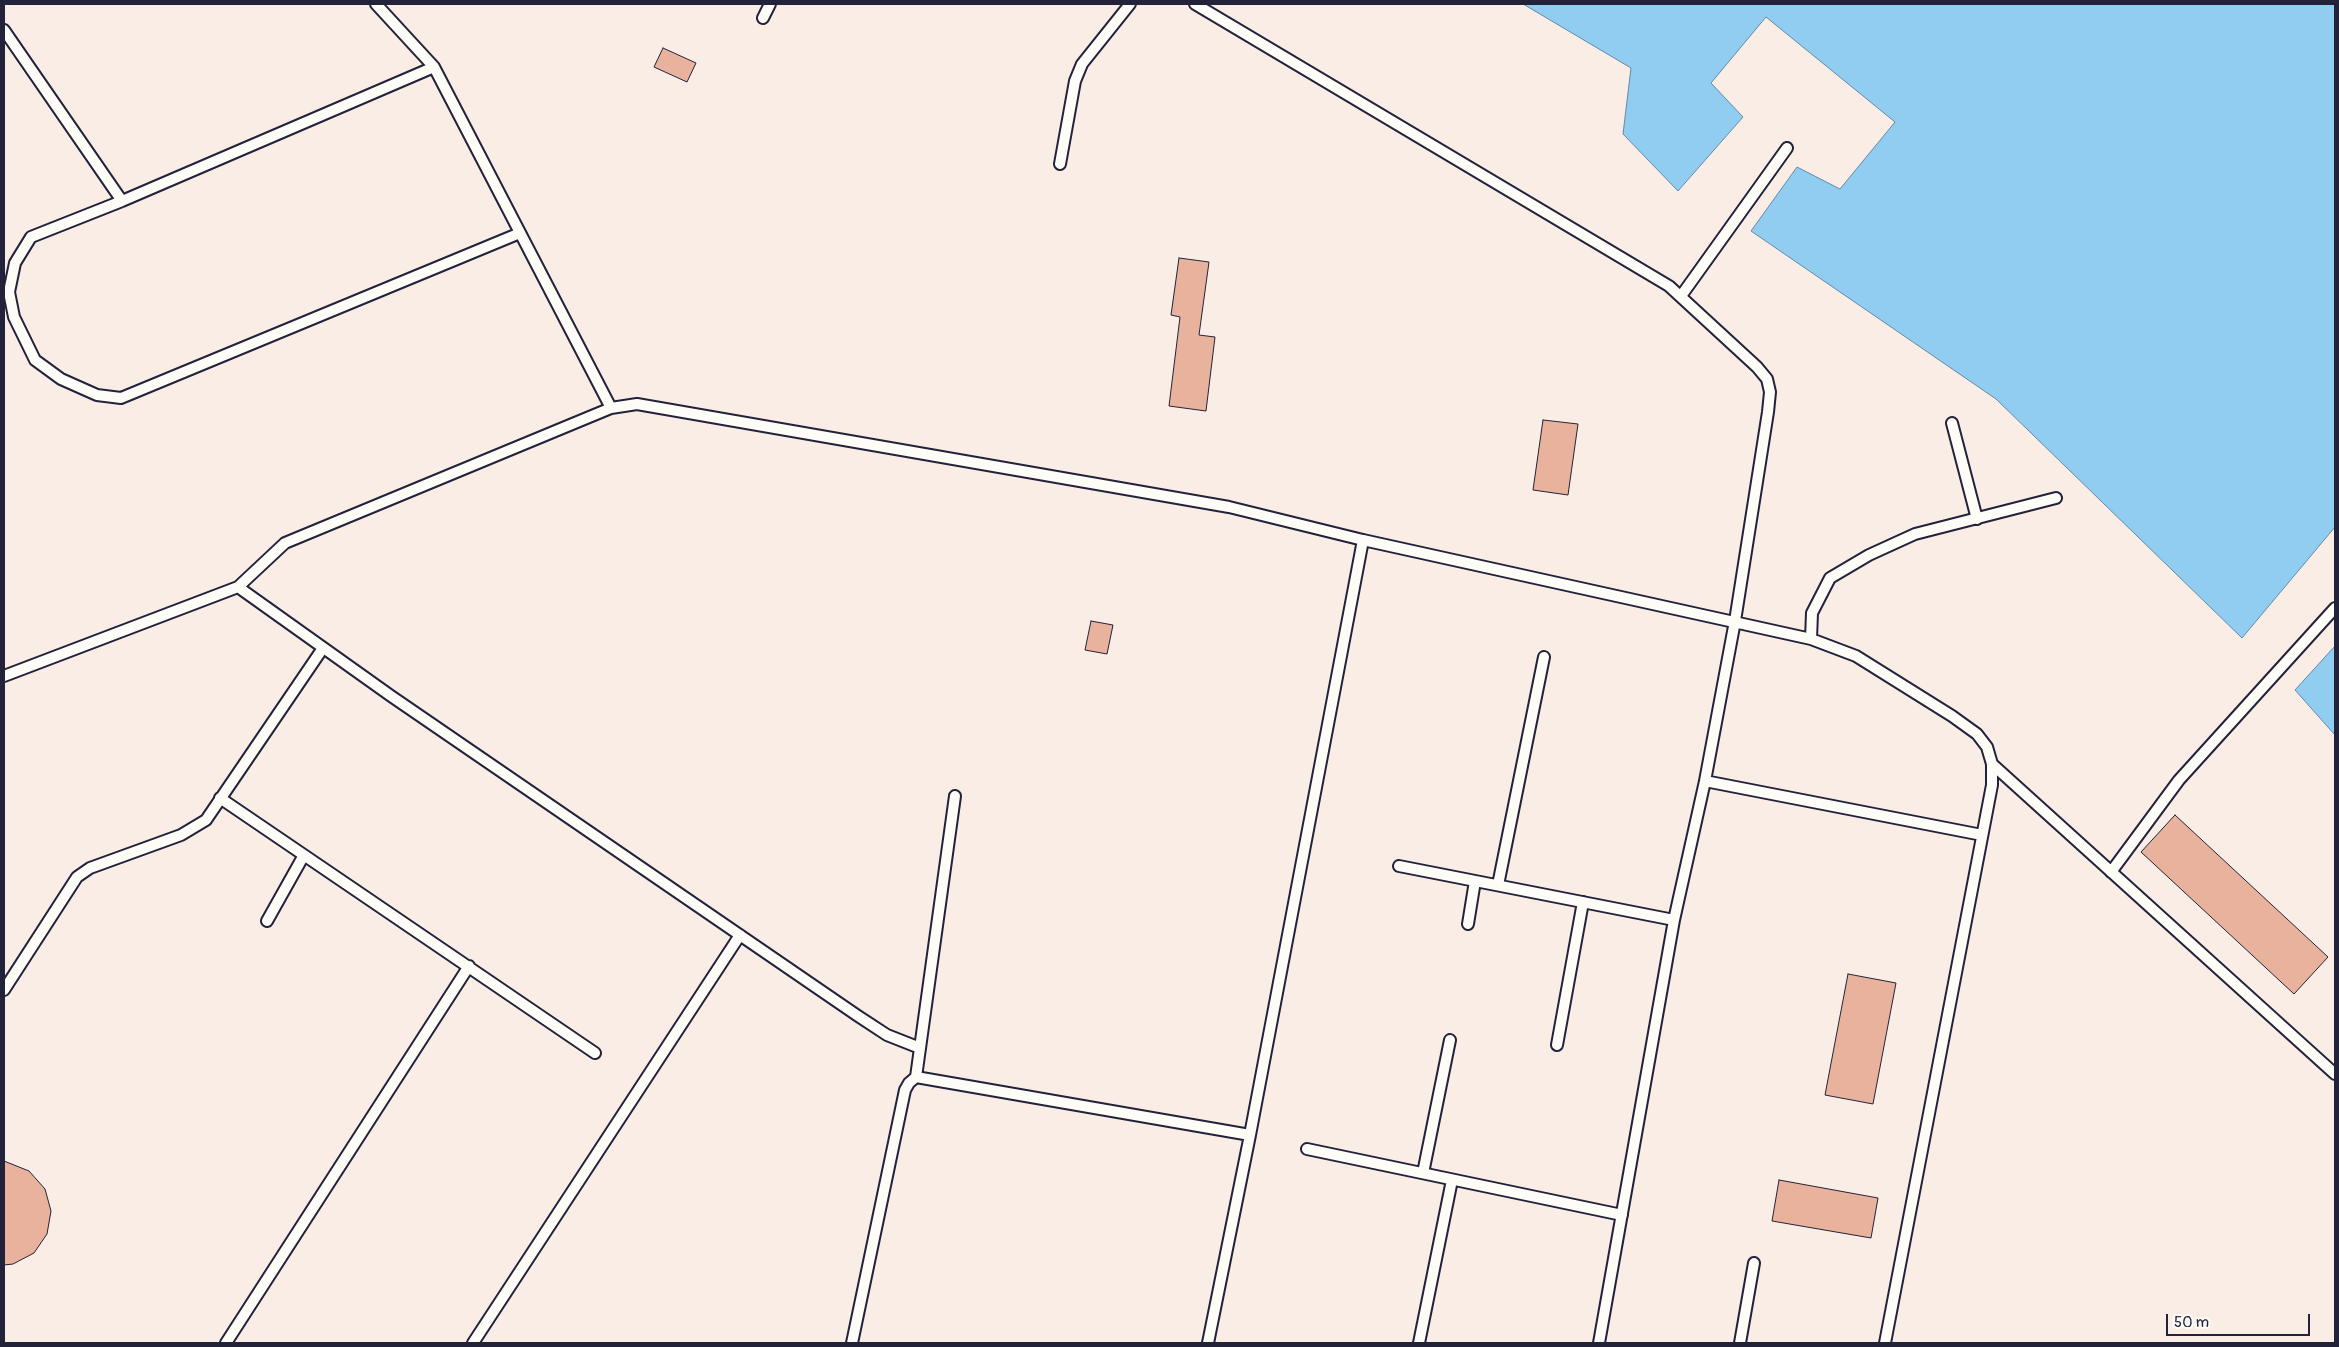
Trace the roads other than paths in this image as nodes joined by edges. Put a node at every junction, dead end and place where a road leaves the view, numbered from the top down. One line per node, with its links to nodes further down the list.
1 (376, 4): 7 (lane)
2 (770, 4): 5 (lane)
3 (1130, 4): 9 (lane)
4 (1195, 4): 12 (lane)
5 (763, 18)
6 (4, 30): 10 (lane)
7 (434, 67): 10 (lane); 11 (lane)
8 (1786, 148): 12 (lane)
9 (1060, 164)
10 (122, 201): 11 (lane)
11 (520, 233): 13 (lane)
12 (1681, 296): 20 (lane)
13 (611, 408): 17 (lane); 18 (lane)
14 (1952, 423): 16 (lane)
15 (2056, 498): 16 (lane)
16 (1977, 519): 21 (lane)
17 (1363, 540): 20 (lane); 48 (lane)
18 (238, 587): 22 (lane); 24 (lane)
19 (2335, 608): 32 (lane)
20 (1735, 621): 21 (lane); 26 (lane)
21 (1811, 639): 25 (lane)
22 (323, 648): 28 (lane); 39 (lane)
23 (1544, 657): 34 (lane)
24 (4, 676)
25 (1992, 764): 29 (lane); 32 (lane)
26 (1705, 781): 29 (lane); 36 (lane)
27 (955, 796): 44 (lane)
28 (220, 798): 30 (lane); 41 (lane)
29 (1982, 836): 61 (lane)
30 (304, 855): 37 (lane); 40 (lane)
31 (1399, 866): 33 (lane)
32 (2111, 872): 46 (lane)
33 (1475, 881): 34 (lane); 38 (lane)
34 (1498, 886): 35 (lane)
35 (1583, 902): 36 (lane); 43 (lane)
36 (1674, 920): 52 (lane)
37 (267, 921)
38 (1468, 924)
39 (740, 935): 44 (lane); 55 (lane)
40 (469, 966): 45 (lane); 54 (lane)
41 (4, 990)
42 (1450, 1040): 50 (lane)
43 (1557, 1045)
44 (920, 1048): 47 (lane)
45 (595, 1053)
46 (2335, 1074)
47 (916, 1077): 48 (lane); 56 (lane)
48 (1250, 1134): 57 (lane)
49 (1307, 1149): 50 (lane)
50 (1423, 1173): 51 (lane)
51 (1452, 1180): 52 (lane); 58 (lane)
52 (1622, 1215): 59 (lane)
53 (1754, 1263): 60 (lane)
54 (226, 1343)
55 (473, 1343)
56 (852, 1343)
57 (1208, 1343)
58 (1419, 1343)
59 (1599, 1343)
60 (1740, 1343)
61 (1885, 1343)

